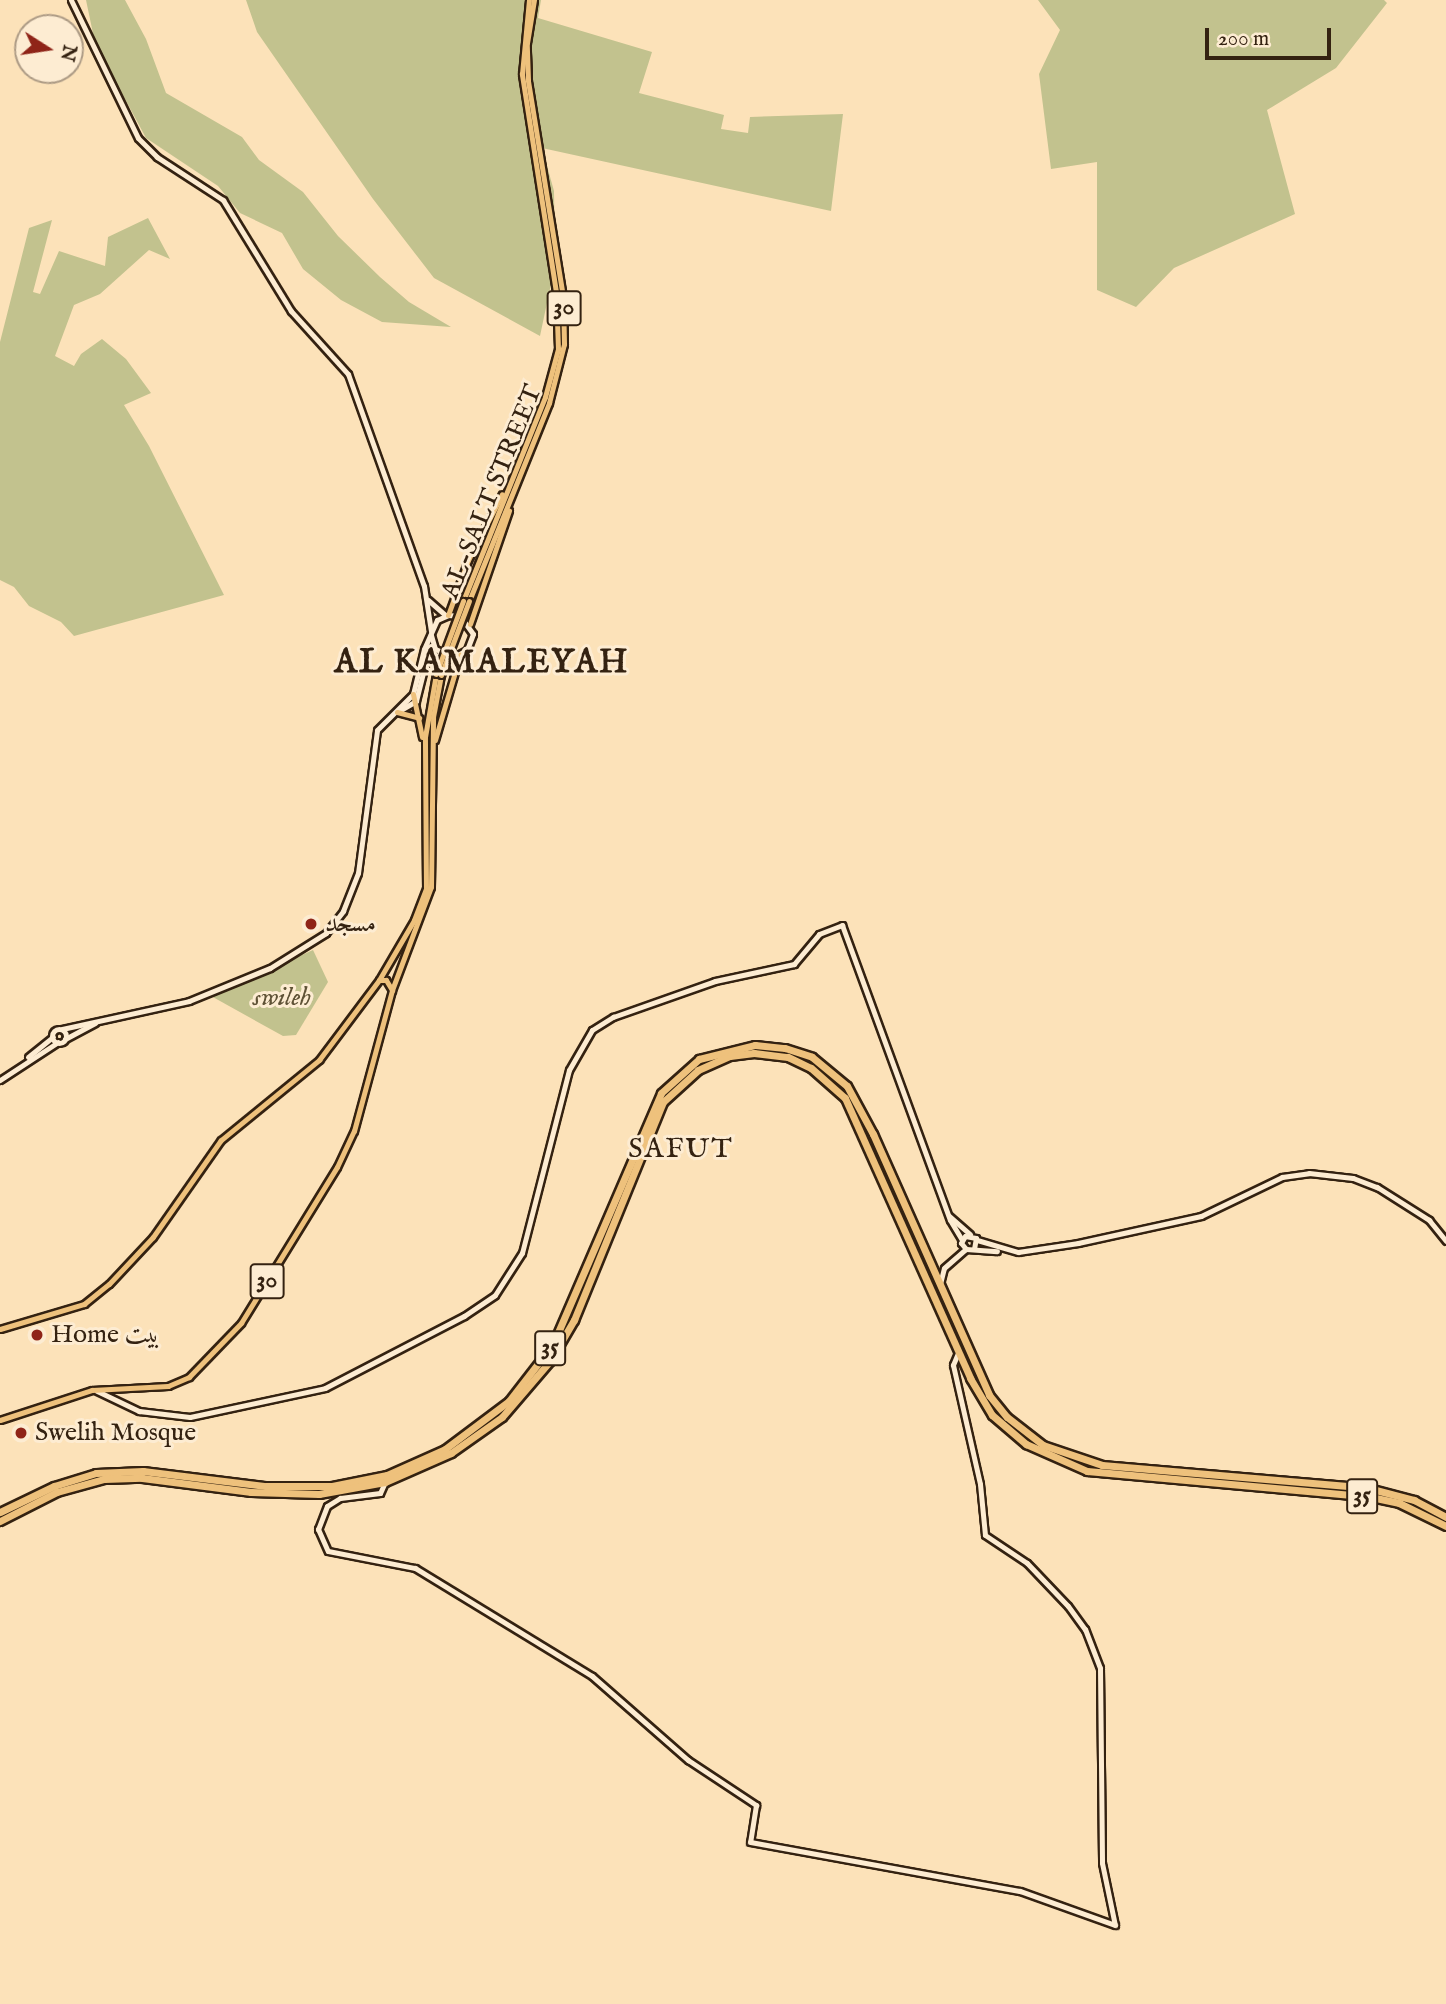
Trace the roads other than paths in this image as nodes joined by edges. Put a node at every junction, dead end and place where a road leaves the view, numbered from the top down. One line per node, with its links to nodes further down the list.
1 (71, 0): 5 (street)
2 (531, 0): 3 (main road, AL-SALT STREET / 30); 4 (main road, AL-SALT STREET / 30)
3 (508, 485): 6 (main road, AL-SALT STREET / 30); 7 (main road)
4 (512, 494): 6 (main road, AL-SALT STREET / 30); 8 (main road)
5 (426, 597): 7 (street); 9 (street)
6 (466, 601): 12 (main road, AL-SALT STREET / 30, bridge)
7 (447, 615): 8 (street); 9 (street)
8 (470, 624): 11 (street)
9 (431, 633): 10 (street); 13 (street)
10 (441, 654): 11 (street); 14 (street)
11 (460, 655): 17 (main road)
12 (438, 675): 17 (main road, AL-SALT STREET / 30); 18 (main road, AL-SALT STREET / 30)
13 (413, 694): 14 (main road); 15 (street)
14 (416, 701): 15 (street); 16 (main road)
15 (395, 713): 16 (main road); 21 (street)
16 (419, 718): 18 (main road)
17 (433, 750): 20 (main road, AL-SALT STREET / 30)
18 (425, 754): 19 (main road, AL-SALT STREET / 30)
19 (379, 980): 20 (main road); 37 (main road, 30)
20 (392, 990): 39 (main road, 30)
21 (98, 1021): 22 (street); 23 (street)
22 (62, 1029): 23 (street); 24 (street)
23 (65, 1039): 24 (street)
24 (55, 1040): 25 (street)
25 (0, 1080)
26 (903, 1215): 34 (highway, 35); 38 (highway, 35); 43 (highway, 35); 46 (highway, 35)
27 (949, 1216): 28 (street); 31 (street); 41 (street)
28 (970, 1234): 29 (street); 31 (street)
29 (977, 1240): 32 (street); 33 (street)
30 (1446, 1241): 33 (street)
31 (963, 1245): 32 (street); 35 (street)
32 (974, 1249): 33 (street)
33 (1000, 1250)
34 (927, 1262): 35 (street); 36 (highway, 35)
35 (947, 1262): 36 (street)
36 (940, 1290): 44 (highway, 35)
37 (0, 1329)
38 (958, 1353): 43 (street); 44 (highway, 35)
39 (109, 1387): 40 (main road, 30); 41 (street)
40 (92, 1390): 41 (street); 42 (main road, 30)
41 (110, 1398)
42 (0, 1420)
43 (385, 1482): 48 (highway, 35)
44 (1256, 1482): 45 (highway, 35)
45 (1273, 1483): 47 (highway, 35); 49 (highway, 35)
46 (0, 1512)
47 (1446, 1517)
48 (0, 1521)
49 (1446, 1525)

